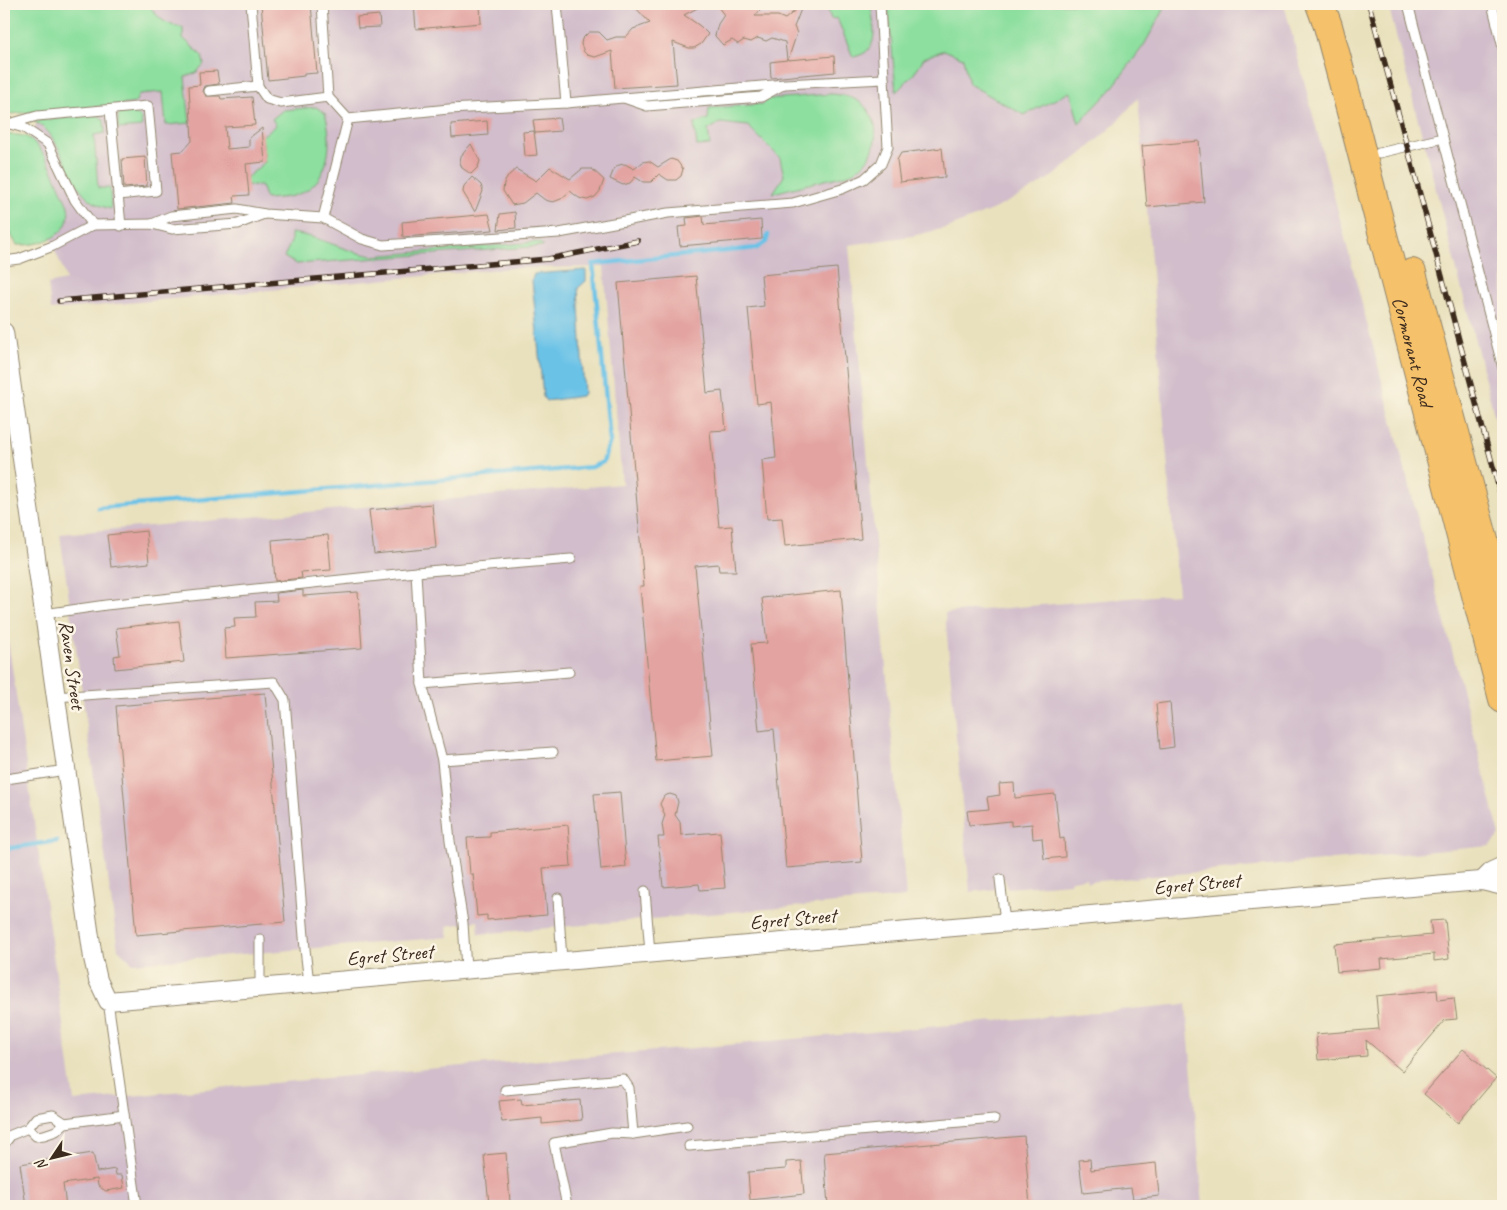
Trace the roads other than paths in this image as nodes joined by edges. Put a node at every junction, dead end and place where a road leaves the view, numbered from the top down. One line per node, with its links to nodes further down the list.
1 (251, 4): 11 (lane)
2 (322, 4): 13 (lane)
3 (557, 4): 14 (lane)
4 (880, 4): 10 (lane)
5 (1320, 4): 36 (main road, Cormorant Road)
6 (1340, 4): 19 (main road, Cormorant Road)
7 (1408, 4): 18 (lane)
8 (1492, 4): 9 (lane)
9 (1503, 48)
10 (884, 79): 14 (lane); 22 (lane)
11 (258, 86): 12 (lane); 13 (lane)
12 (209, 91)
13 (328, 97): 16 (lane)
14 (566, 103): 16 (lane)
15 (110, 110): 17 (lane); 20 (lane); 20 (lane)
16 (348, 119): 22 (lane)
17 (6, 124): 24 (lane)
18 (1443, 138): 19 (lane); 28 (lane)
19 (1379, 153): 31 (main road, Cormorant Road)
20 (118, 195): 25 (lane)
21 (264, 214): 22 (lane); 23 (lane); 23 (lane)
22 (323, 218)
23 (152, 224): 25 (lane)
24 (93, 225): 25 (lane); 26 (lane)
25 (121, 226)
26 (4, 261)
27 (4, 332): 32 (street, Raven Street)
28 (1503, 368)
29 (571, 559): 30 (lane)
30 (416, 572): 32 (lane); 34 (lane)
31 (1503, 611)
32 (44, 614): 35 (street, Raven Street)
33 (569, 672): 34 (lane)
34 (422, 684): 38 (lane)
35 (55, 697): 39 (street, Raven Street); 52 (lane)
36 (1503, 699)
37 (554, 752): 38 (lane)
38 (442, 760): 51 (lane)
39 (66, 770): 40 (lane); 54 (street, Raven Street)
40 (6, 779)
41 (1503, 866): 43 (street)
42 (1000, 879): 47 (lane)
43 (1482, 881): 44 (street, Egret Street); 47 (street, Egret Street)
44 (1503, 884)
45 (645, 891): 49 (lane)
46 (558, 898): 50 (lane)
47 (1005, 922): 49 (street, Egret Street)
48 (260, 939): 53 (lane)
49 (650, 953): 50 (street, Egret Street)
50 (562, 961): 51 (street, Egret Street)
51 (466, 969): 52 (street, Egret Street)
52 (310, 983): 53 (street, Egret Street)
53 (260, 987): 54 (street, Egret Street)
54 (108, 1000): 56 (lane)
55 (505, 1090): 61 (lane)
56 (124, 1115): 58 (lane); 64 (lane)
57 (994, 1119): 63 (lane)
58 (65, 1123): 60 (lane); 60 (lane)
59 (688, 1126): 61 (lane)
60 (28, 1128): 62 (lane)
61 (633, 1134): 65 (lane)
62 (4, 1144)
63 (689, 1146)
64 (137, 1206)
65 (567, 1206)

